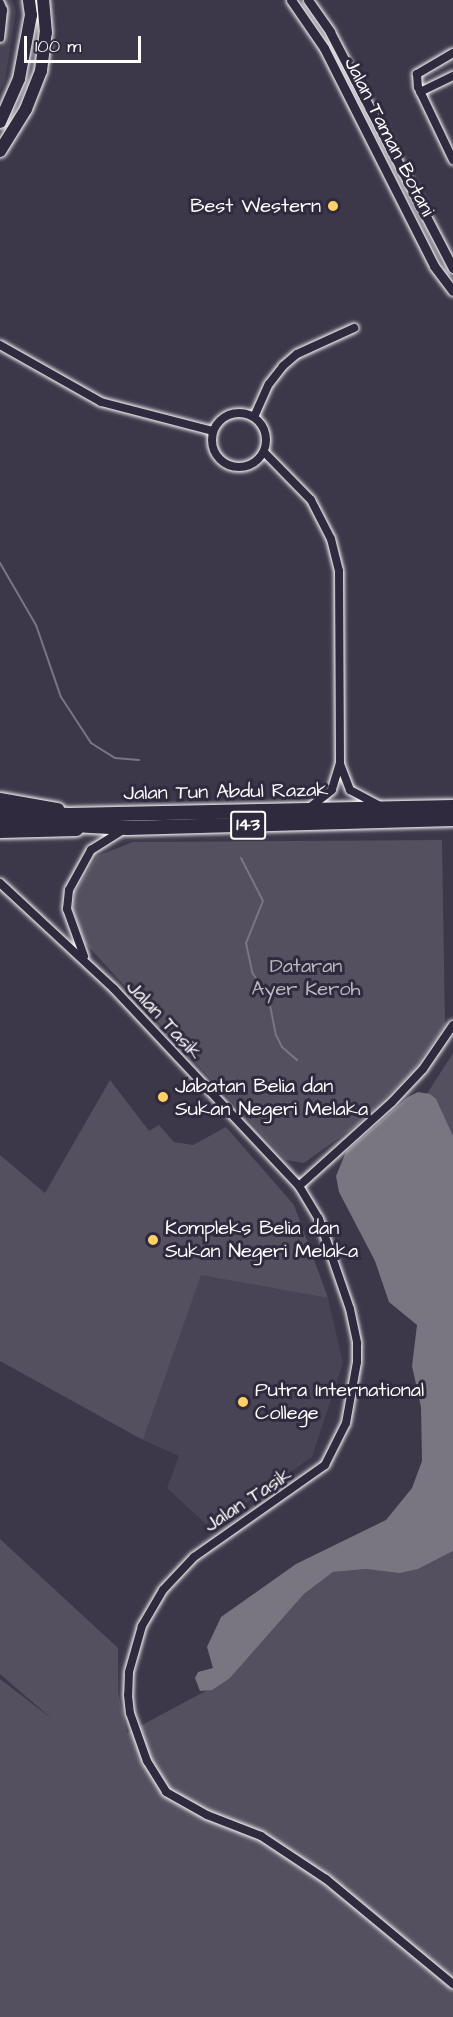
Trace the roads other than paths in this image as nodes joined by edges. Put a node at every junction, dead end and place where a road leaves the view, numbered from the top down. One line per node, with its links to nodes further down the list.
1 (28, 0): 10 (main road)
2 (43, 0): 11 (main road)
3 (291, 0): 14 (street, Jalan Taman Botani)
4 (308, 0): 12 (street, Jalan Taman Botani)
5 (0, 3): 6 (street)
6 (0, 38)
7 (453, 53): 9 (street)
8 (453, 76): 9 (street)
9 (420, 92): 13 (street)
10 (0, 122)
11 (0, 151)
12 (390, 151): 14 (street); 15 (street, Jalan Taman Botani)
13 (453, 160)
14 (388, 176): 16 (street, Jalan Taman Botani)
15 (453, 268)
16 (453, 291)
17 (354, 328): 19 (street)
18 (0, 345): 20 (street)
19 (254, 417): 20 (street); 21 (street)
20 (213, 431): 21 (street)
21 (264, 452): 22 (street)
22 (340, 763): 25 (street); 27 (street)
23 (0, 799): 30 (main road)
24 (453, 807): 25 (highway, Jalan Tun Abdul Razak / 143)
25 (388, 808): 27 (highway, Jalan Tun Abdul Razak / 143)
26 (0, 810): 30 (highway, Jalan Tun Abdul Razak / 143)
27 (303, 811): 30 (highway, Jalan Tun Abdul Razak / 143)
28 (453, 819): 31 (highway, Jalan Tun Abdul Razak / 143)
29 (0, 821): 30 (highway, Jalan Tun Abdul Razak / 143)
30 (94, 821): 31 (highway, Jalan Tun Abdul Razak / 143); 32 (main road)
31 (128, 828): 34 (street, Jalan Tasik)
32 (0, 832)
33 (0, 883): 34 (street, Jalan Tasik)
34 (87, 962): 36 (street, Jalan Tasik)
35 (453, 1025): 36 (street)
36 (299, 1186): 37 (street, Jalan Tasik)
37 (453, 1984)

